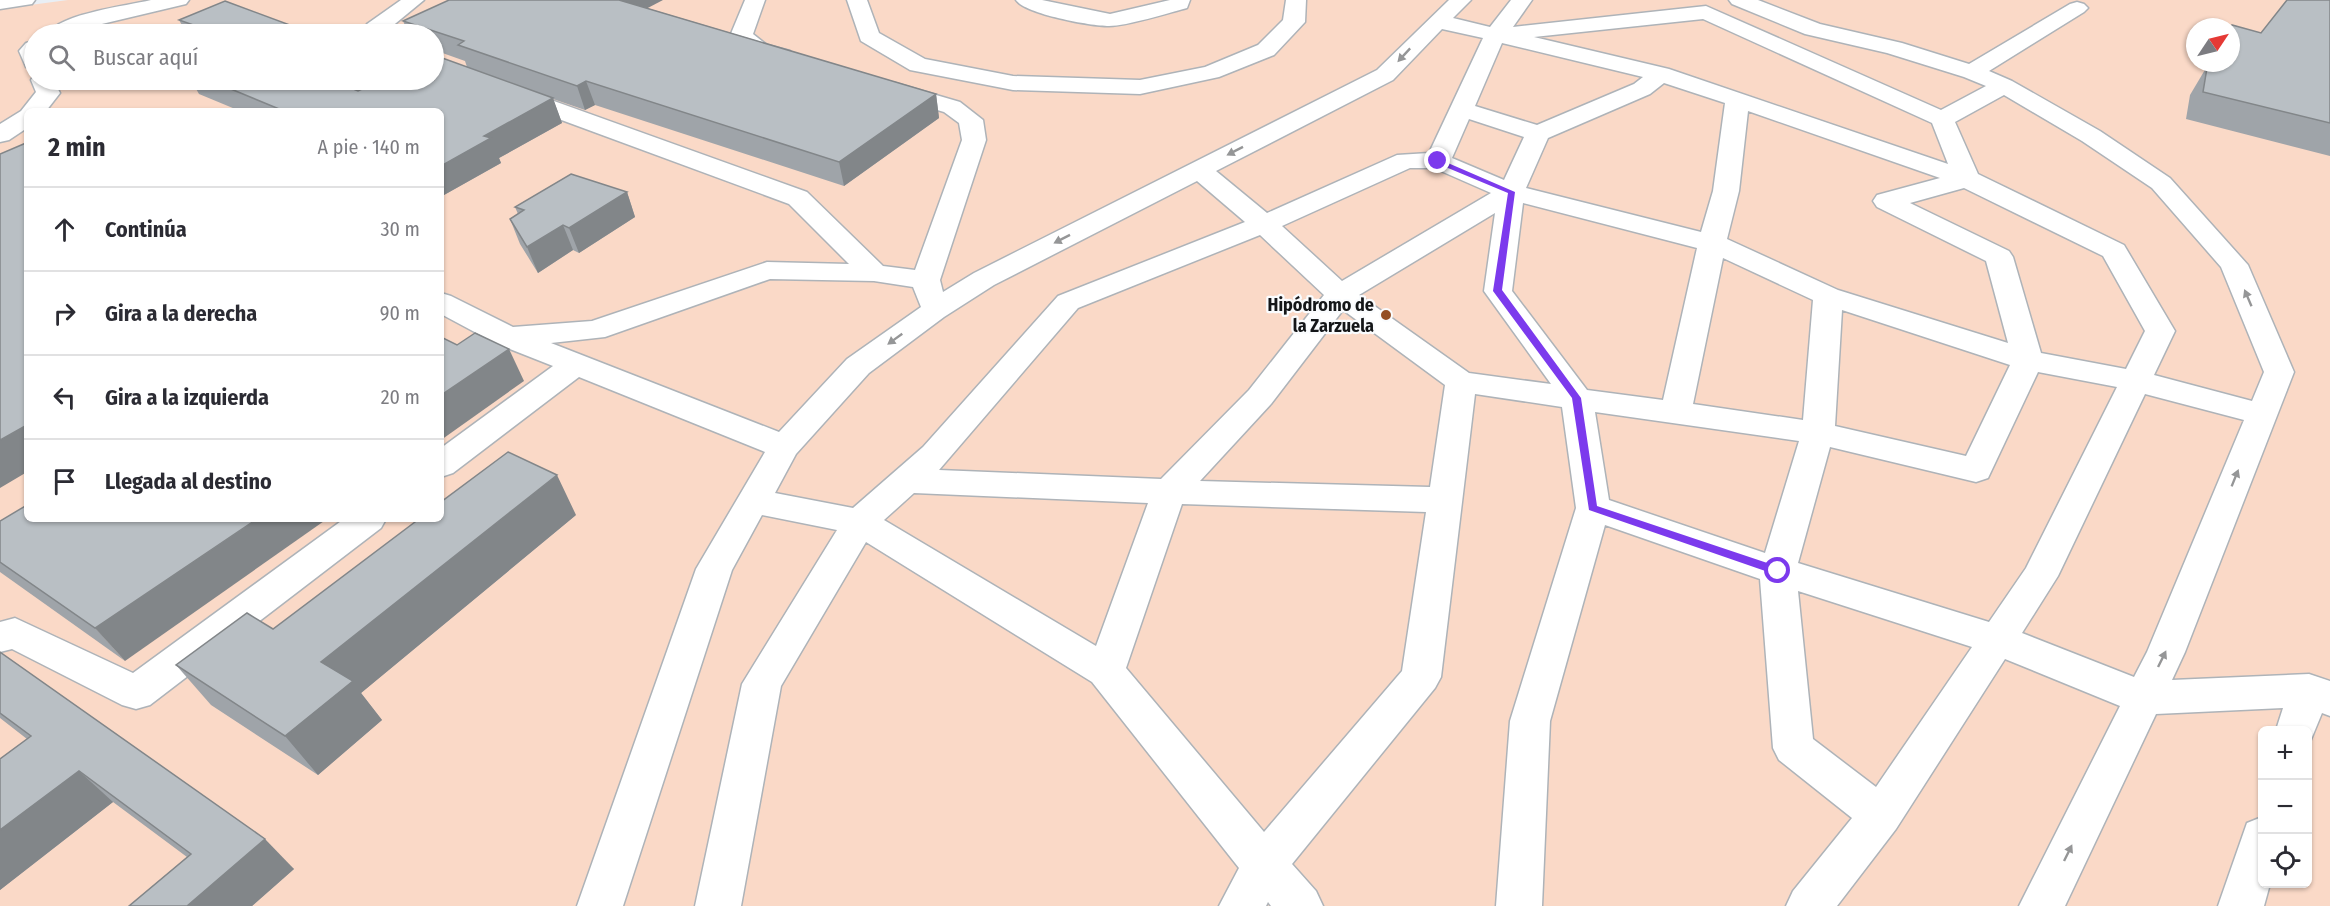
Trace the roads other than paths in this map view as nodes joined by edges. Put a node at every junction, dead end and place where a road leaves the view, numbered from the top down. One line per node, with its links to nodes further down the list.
1 (25, 0): 13 (lane)
2 (178, 0): 17 (lane)
3 (414, 0): 18 (lane)
4 (755, 0): 20 (lane)
5 (857, 0): 8 (lane)
6 (1026, 0): 7 (lane)
7 (1180, 0)
8 (1296, 0)
9 (1461, 0): 16 (lane)
10 (1522, 0): 19 (lane)
11 (1677, 0): 15 (lane)
12 (1739, 0): 22 (lane)
13 (0, 3)
14 (2077, 8): 22 (lane)
15 (1706, 12): 19 (lane); 30 (lane)
16 (1437, 21): 19 (lane); 35 (lane, one-way to 35)
17 (76, 24)
18 (382, 24)
19 (1495, 35): 23 (lane); 29 (lane)
20 (805, 63)
21 (444, 69): 40 (lane)
22 (1972, 72): 25 (lane)
23 (1661, 74): 27 (lane); 32 (lane)
24 (873, 83): 41 (lane)
25 (2004, 86): 30 (lane); 53 (lane, one-way to 25)
26 (49, 95): 28 (lane)
27 (1737, 99): 36 (lane); 39 (lane)
28 (36, 108)
29 (1461, 109): 32 (lane); 34 (lane)
30 (1942, 118): 36 (lane)
31 (24, 119): 33 (lane)
32 (1539, 133): 37 (lane)
33 (0, 135)
34 (1438, 161): 37 (lane); 38 (lane)
35 (1199, 170): 38 (lane); 45 (lane, one-way to 45)
36 (1967, 179): 47 (lane); 49 (lane)
37 (1512, 192): 39 (lane); 42 (lane); 51 (lane)
38 (1264, 224): 42 (lane); 57 (lane)
39 (1712, 243): 43 (lane); 52 (lane)
40 (874, 273): 41 (lane); 46 (lane)
41 (926, 280): 45 (lane)
42 (1340, 294): 50 (lane); 58 (lane)
43 (1828, 296): 47 (lane); 54 (lane)
44 (444, 304): 46 (lane)
45 (934, 311): 55 (lane, one-way to 55)
46 (508, 337): 48 (lane)
47 (2028, 360): 49 (lane); 54 (lane)
48 (576, 364): 55 (lane); 56 (lane)
49 (2136, 381): 53 (lane); 66 (lane)
50 (1461, 382): 51 (lane); 59 (lane)
51 (1577, 398): 52 (lane); 61 (lane)
52 (1676, 412): 54 (lane)
53 (2261, 414): 69 (lane, one-way to 53)
54 (1818, 433): 64 (lane)
55 (784, 447): 60 (lane)
56 (444, 463)
57 (906, 481): 58 (lane); 63 (lane)
58 (1169, 492): 59 (lane); 67 (lane)
59 (1445, 500): 73 (lane)
60 (753, 501): 63 (lane); 74 (lane)
61 (1593, 508): 64 (lane); 78 (lane)
62 (365, 522): 65 (lane)
63 (860, 522): 67 (lane); 75 (lane)
64 (1778, 571): 66 (lane); 71 (lane)
65 (0, 637)
66 (1998, 640): 69 (lane); 71 (lane)
67 (1106, 671): 73 (lane)
68 (2320, 694): 69 (lane); 70 (lane)
69 (2144, 698): 80 (lane, one-way to 69)
70 (2299, 726)
71 (1881, 815): 79 (lane)
72 (2258, 850): 81 (lane)
73 (1264, 865): 76 (lane); 77 (lane)
74 (600, 906)
75 (718, 906)
76 (1242, 906)
77 (1300, 906)
78 (1519, 906)
79 (1809, 906)
80 (2042, 906)
81 (2241, 906)

